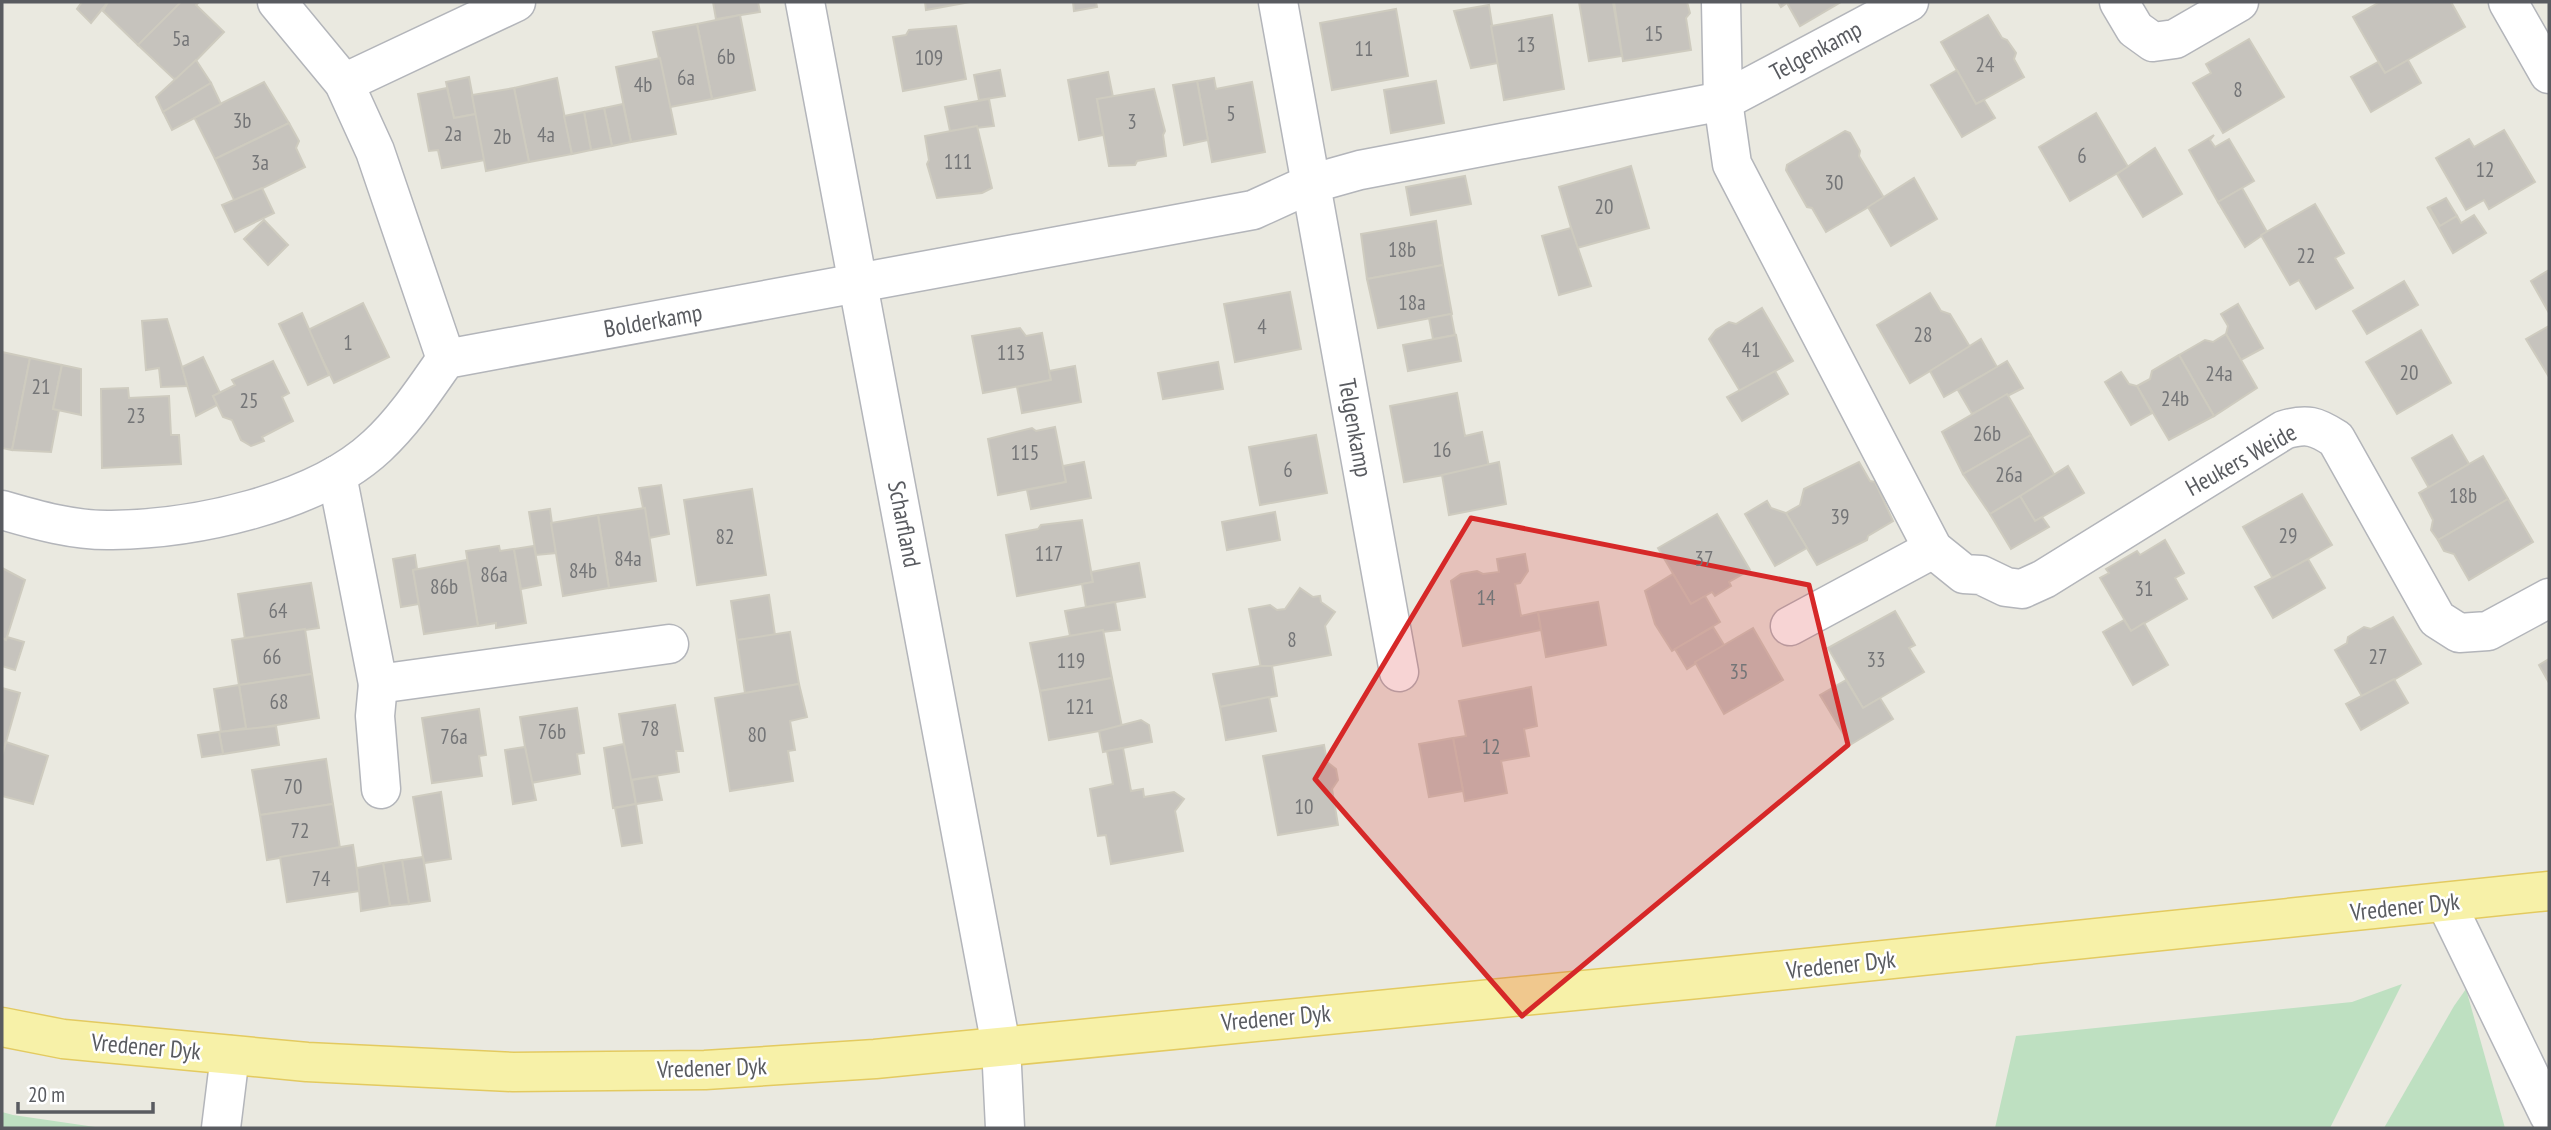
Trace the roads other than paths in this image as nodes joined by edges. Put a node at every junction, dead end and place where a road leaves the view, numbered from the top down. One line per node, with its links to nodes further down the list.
1 (277, 2): 11 (street)
2 (516, 2): 11 (street)
3 (805, 2): 14 (street, Scharfland)
4 (1278, 2): 13 (street, Telgenkamp)
5 (1721, 2): 12 (street)
6 (1909, 2): 12 (street, Telgenkamp)
7 (2119, 2): 8 (street)
8 (2239, 2)
9 (2508, 2): 10 (street)
10 (2549, 74)
11 (344, 83): 15 (street)
12 (1723, 101): 13 (street, Telgenkamp); 18 (street, Heukers Weide)
13 (1310, 184): 14 (street, Telgenkamp); 22 (street, Telgenkamp)
14 (860, 284): 15 (street, Bolderkamp); 28 (street, Scharfland)
15 (446, 359): 16 (street)
16 (337, 475): 17 (street); 23 (street)
17 (2, 510)
18 (1933, 549): 19 (street, Heukers Weide); 20 (street)
19 (2549, 598)
20 (1790, 626)
21 (669, 644): 23 (street)
22 (1399, 672)
23 (378, 684): 24 (street)
24 (381, 789)
25 (2549, 891): 26 (main road, Vredener Dyk)
26 (2446, 902): 28 (main road, Vredener Dyk); 30 (street)
27 (2, 1027): 29 (main road, Vredener Dyk)
28 (1001, 1046): 29 (main road, Vredener Dyk); 32 (street, Scharfland)
29 (230, 1055): 31 (street)
30 (2549, 1115)
31 (221, 1128)
32 (1005, 1128)

